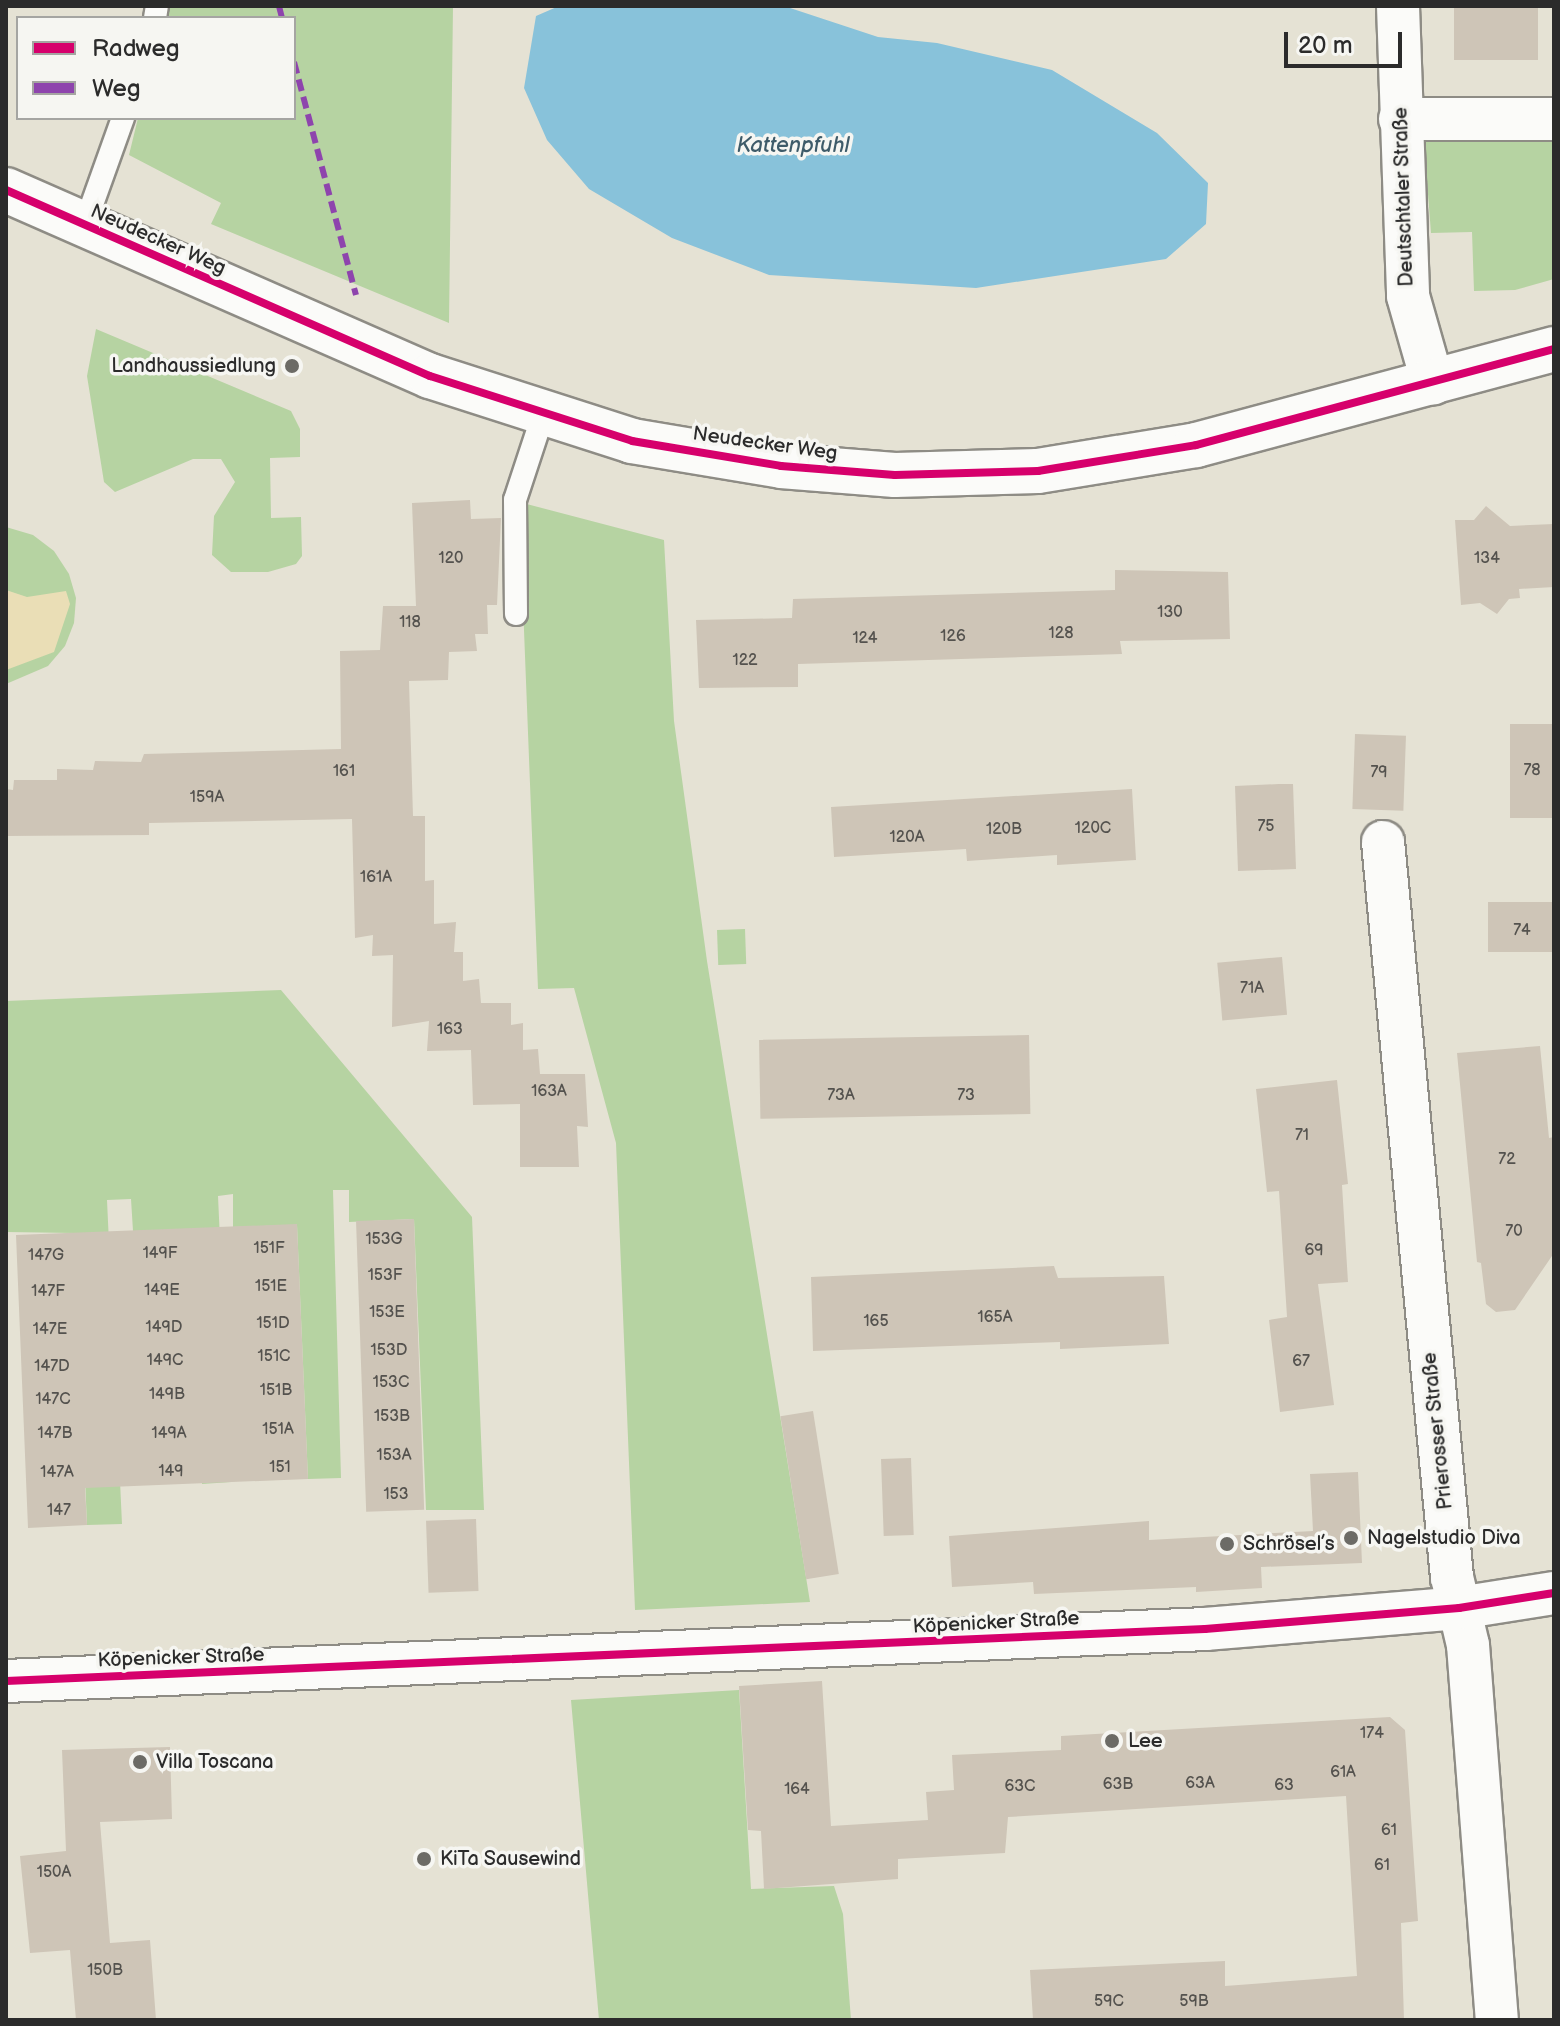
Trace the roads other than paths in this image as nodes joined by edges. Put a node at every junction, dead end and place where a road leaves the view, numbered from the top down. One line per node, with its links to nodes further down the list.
1 (1398, 6): 2 (street, Deutschtaler Straße)
2 (1400, 119): 3 (street); 8 (street, Deutschtaler Straße)
3 (1554, 119)
4 (122, 120): 6 (lane)
5 (6, 190): 6 (street, Neudecker Weg)
6 (85, 224): 9 (street, Neudecker Weg)
7 (1554, 349): 8 (street, Neudecker Weg)
8 (1433, 384): 9 (street, Neudecker Weg)
9 (543, 415): 10 (lane)
10 (516, 614)
11 (1383, 842): 13 (street, Prierosser Straße)
12 (1554, 1593): 13 (street, Köpenicker Straße)
13 (1459, 1608): 14 (street, Köpenicker Straße); 15 (street, Prierosser Straße)
14 (6, 1681)
15 (1497, 2020)

